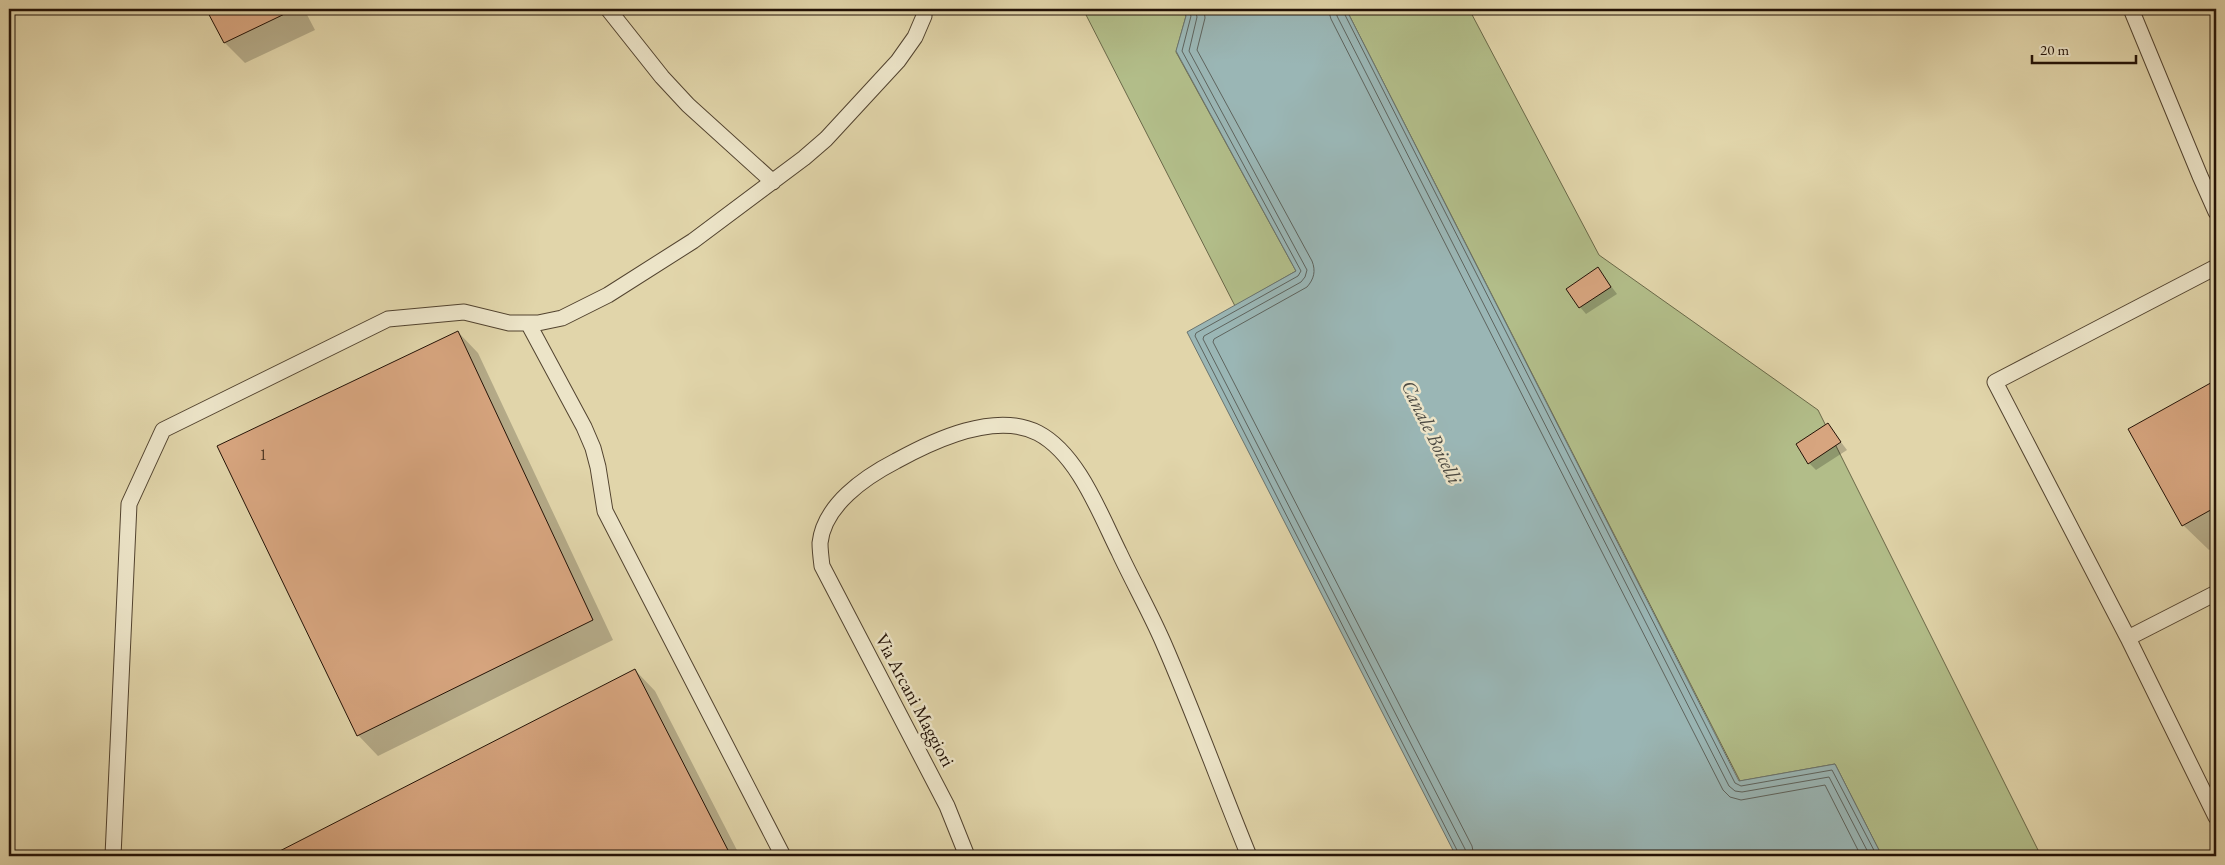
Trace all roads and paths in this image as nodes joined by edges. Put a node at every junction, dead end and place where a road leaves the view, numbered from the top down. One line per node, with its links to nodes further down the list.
1 (608, 9): 4 (lane)
2 (924, 9): 4 (lane)
3 (2131, 9): 5 (lane)
4 (773, 182): 7 (lane)
5 (2216, 212)
6 (2216, 267): 9 (lane)
7 (528, 323): 11 (lane); 12 (lane)
8 (2216, 593): 9 (lane)
9 (2128, 638): 10 (lane)
10 (2216, 817)
11 (112, 856)
12 (783, 856)
13 (967, 856): 14 (lane, Via Arcani Maggiori)
14 (1249, 856)

